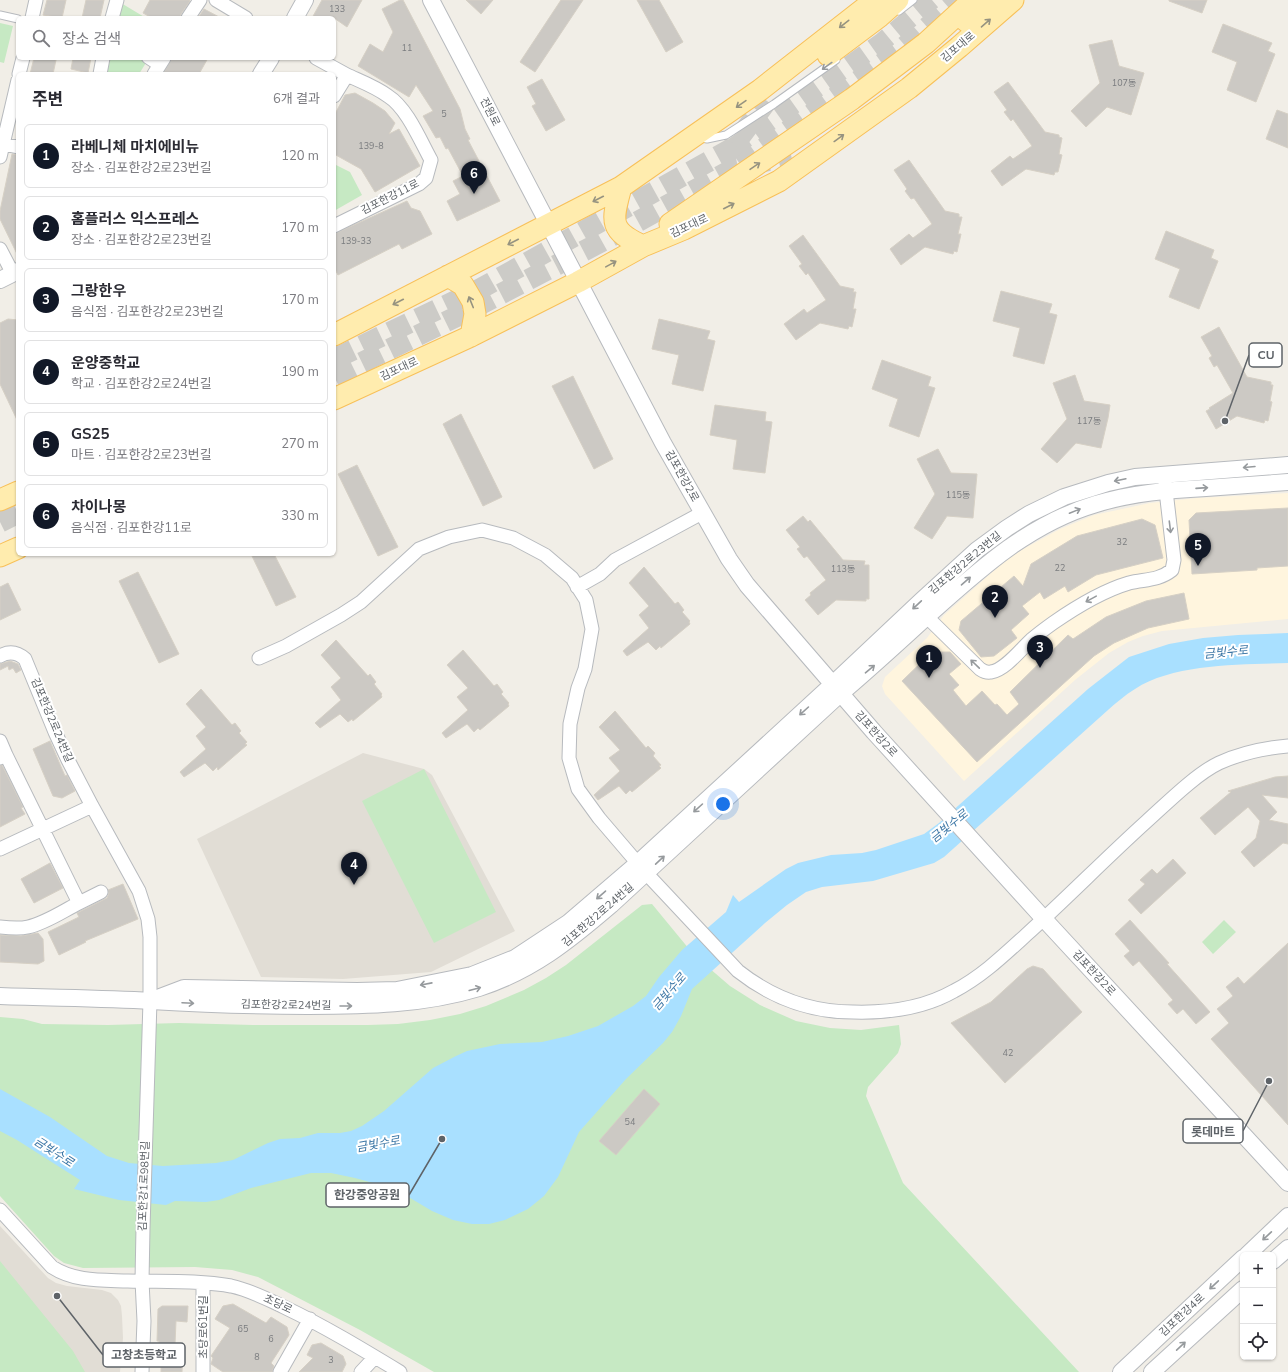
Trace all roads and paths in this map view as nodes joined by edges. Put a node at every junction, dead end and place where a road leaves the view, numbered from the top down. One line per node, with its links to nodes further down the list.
1 (36, 0): 14 (street)
2 (117, 0): 15 (street)
3 (200, 0): 16 (street)
4 (216, 0): 17 (street)
5 (305, 0): 18 (street)
6 (431, 0): 40 (street, 전원로)
7 (875, 0): 34 (main road, one-way to 34)
8 (913, 0): 12 (lane)
9 (973, 0): 42 (main road, one-way to 9)
10 (990, 0): 37 (main road)
11 (1013, 0): 42 (main road, 김포대로, one-way to 11)
12 (895, 8): 33 (main road)
13 (0, 14): 19 (lane)
14 (32, 16)
15 (113, 16)
16 (189, 16)
17 (243, 16)
18 (296, 16)
19 (16, 18)
20 (839, 58): 34 (lane, one-way to 34)
21 (22, 60): 27 (street)
22 (103, 60): 28 (street)
23 (150, 60): 26 (street)
24 (270, 60): 29 (street)
25 (320, 60): 30 (street, 김포한강11로)
26 (159, 66)
27 (20, 72)
28 (100, 72)
29 (262, 72)
30 (347, 74): 32 (street); 41 (street, 김포한강11로)
31 (16, 89): 35 (street)
32 (336, 93)
33 (767, 101)
34 (695, 137): 39 (main road)
35 (3, 144): 36 (street); 38 (street)
36 (16, 147)
37 (791, 155)
38 (0, 157)
39 (621, 187): 40 (main road, one-way to 40); 42 (main road)
40 (548, 224): 45 (main road, one-way to 45); 46 (street, 김포한강2로)
41 (336, 225)
42 (643, 246): 46 (main road, 김포대로, one-way to 42)
43 (0, 249): 44 (street)
44 (10, 275)
45 (448, 276): 47 (main road, one-way to 47); 48 (main road, one-way to 45)
46 (578, 282): 48 (main road, 김포대로); 55 (street, 김포한강2로)
47 (336, 334)
48 (471, 336): 49 (main road, 김포대로)
49 (336, 399)
50 (1288, 465): 51 (street, 김포한강2로23번길, one-way to 51)
51 (1165, 482): 52 (street, 김포한강2로23번길, one-way to 52); 59 (street, 김포한강2로23번길, one-way to 51); 59 (street, one-way to 59); 62 (street, 김포한강2로23번길, one-way to 62)
52 (1288, 482)
53 (16, 493): 54 (main road)
54 (0, 500)
55 (702, 513): 58 (street); 62 (street, 김포한강2로)
56 (16, 549): 57 (main road)
57 (0, 556)
58 (578, 587): 61 (street); 69 (street)
59 (927, 617): 62 (street, 김포한강2로23번길, one-way to 59)
60 (0, 656): 66 (street, 김포한강2로24번길)
61 (259, 658)
62 (837, 689): 69 (street, 김포한강2로24번길); 72 (street, 김포한강2로)
63 (0, 741): 65 (street)
64 (1288, 746): 72 (street)
65 (3, 756): 67 (street)
66 (92, 806): 67 (street); 75 (street, 김포한강2로24번길)
67 (42, 829): 68 (street); 71 (street)
68 (0, 849)
69 (642, 868): 72 (street); 75 (street, 김포한강2로24번길)
70 (101, 892): 71 (street)
71 (79, 903): 73 (street)
72 (1044, 919): 76 (street, 김포한강2로)
73 (0, 928)
74 (0, 996): 75 (street, 김포한강2로24번길)
75 (150, 1001): 83 (street, 김포한강1로98번길)
76 (1288, 1183)
77 (0, 1210): 83 (street, 초당로)
78 (1288, 1216): 80 (street, one-way to 80)
79 (1288, 1248): 81 (street)
80 (1250, 1252)
81 (1276, 1258)
82 (1240, 1261): 93 (street, 김포한강4로, one-way to 93)
83 (142, 1281): 84 (street, 초당로); 88 (street, 김포한강1로98번길)
84 (203, 1283): 86 (street, 초당로); 89 (street, 초당로61번길)
85 (1240, 1292): 94 (street, 김포한강4로, one-way to 85)
86 (310, 1319): 87 (street, 초당로); 90 (street)
87 (375, 1357): 91 (street); 92 (street, 초당로)
88 (142, 1372)
89 (203, 1372)
90 (280, 1372)
91 (361, 1372)
92 (400, 1372)
93 (1121, 1372)
94 (1152, 1372)

